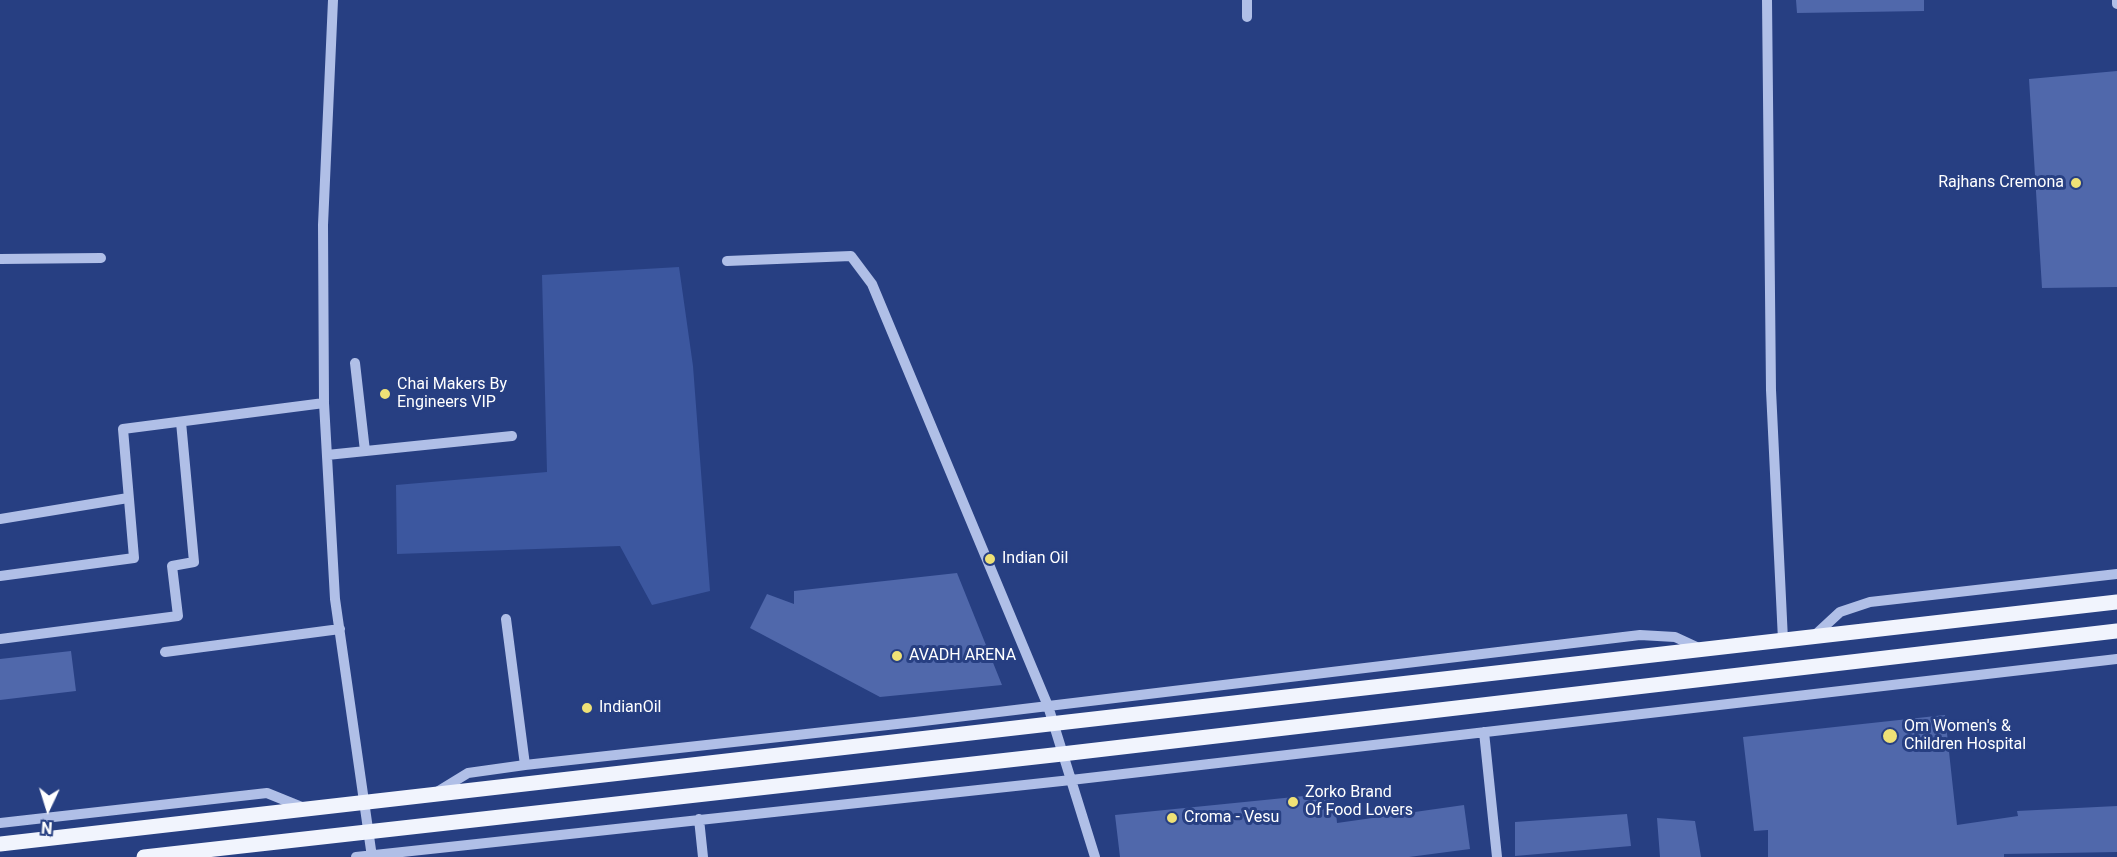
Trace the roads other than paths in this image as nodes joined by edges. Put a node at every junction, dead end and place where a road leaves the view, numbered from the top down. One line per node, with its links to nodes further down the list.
1 (333, 0): 9 (street)
2 (1247, 0): 4 (street)
3 (1767, 0): 24 (street)
4 (1247, 17)
5 (101, 258): 6 (street)
6 (0, 259)
7 (727, 261): 28 (street)
8 (355, 363): 12 (street)
9 (324, 403): 10 (street); 13 (street)
10 (181, 422): 14 (street); 23 (street)
11 (512, 436): 12 (street)
12 (365, 451): 13 (street)
13 (327, 455): 20 (street)
14 (128, 498): 15 (street); 17 (street)
15 (0, 519)
16 (2117, 574): 22 (street)
17 (0, 576)
18 (2117, 602): 22 (main road)
19 (506, 619): 32 (street)
20 (340, 629): 26 (street); 35 (street)
21 (2117, 631): 31 (main road)
22 (1812, 637): 24 (main road)
23 (0, 639)
24 (1782, 640): 25 (main road)
25 (1701, 650): 28 (street); 29 (main road)
26 (165, 652)
27 (2117, 659): 30 (street)
28 (1048, 706): 29 (street); 32 (street)
29 (1053, 724): 31 (street); 34 (main road)
30 (1484, 732): 33 (street); 47 (street)
31 (1062, 754): 33 (street); 39 (main road)
32 (525, 765): 34 (street)
33 (1071, 780): 37 (street); 46 (street)
34 (433, 794): 35 (main road)
35 (364, 802): 36 (main road); 39 (street)
36 (306, 809): 38 (street); 40 (main road)
37 (699, 819): 43 (street); 45 (street)
38 (0, 823)
39 (368, 830): 41 (main road); 43 (street)
40 (0, 844)
41 (193, 854): 42 (main road)
42 (152, 856)
43 (372, 856): 44 (street)
44 (356, 857)
45 (703, 857)
46 (1095, 857)
47 (1497, 857)

